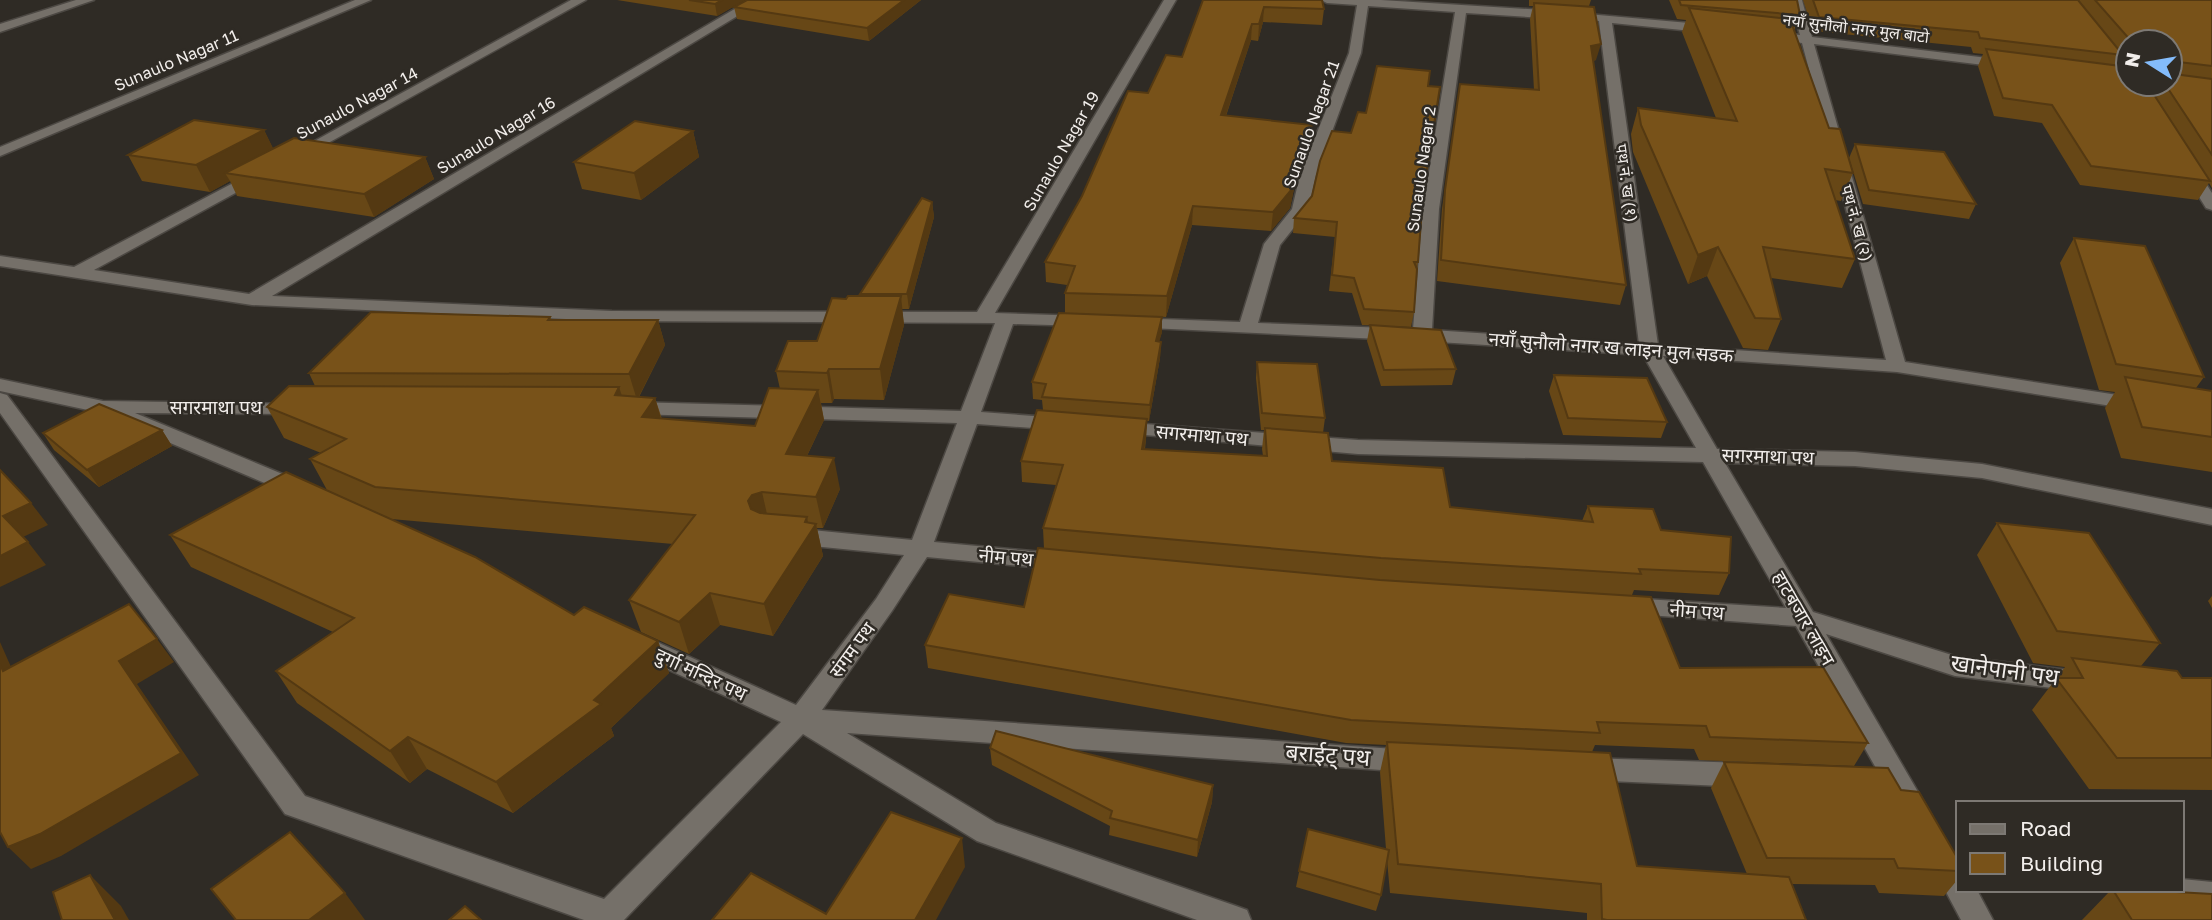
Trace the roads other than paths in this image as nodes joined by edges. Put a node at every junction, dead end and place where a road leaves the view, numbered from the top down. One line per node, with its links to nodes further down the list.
1 (88, 0): 13 (street)
2 (365, 0): 20 (street, Sunaulo Nagar 11)
3 (580, 0): 23 (street, Sunaulo Nagar 14)
4 (758, 0): 24 (street, Sunaulo Nagar 16)
5 (1170, 0): 26 (street, Sunaulo Nagar 19)
6 (1327, 0): 9 (street)
7 (1796, 0): 16 (street, पथ नं. ख (२))
8 (2068, 0): 17 (street)
9 (1363, 2): 10 (street); 27 (street, Sunaulo Nagar 21)
10 (1405, 2): 11 (street)
11 (1461, 8): 12 (street); 28 (street, Sunaulo Nagar 2)
12 (1605, 18): 14 (street); 29 (street, पथ नं. ख (१))
13 (0, 28)
14 (1727, 31)
15 (1755, 34): 16 (street, नयाँ सुनौलो नगर मुल बाटो)
16 (1809, 40): 18 (street, नयाँ सुनौलो नगर मुल बाटो); 30 (street, पथ नं. ख (२))
17 (2114, 63)
18 (2022, 66)
19 (2177, 150): 21 (street)
20 (0, 152)
21 (2212, 205)
22 (0, 261): 23 (street, नयाँ सुनौलो नगर ख लाइन मुल सडक)
23 (76, 273): 24 (street, नयाँ सुनौलो नगर ख लाइन मुल सडक)
24 (252, 300): 26 (street, नयाँ सुनौलो नगर ख लाइन मुल सडक)
25 (1006, 318): 26 (street, नयाँ सुनौलो नगर ख लाइन मुल सडक); 27 (street, नयाँ सुनौलो नगर ख लाइन मुल सडक); 37 (street, संगम पथ)
26 (982, 320)
27 (1247, 328): 28 (street, नयाँ सुनौलो नगर ख लाइन मुल सडक)
28 (1422, 335): 29 (street, नयाँ सुनौलो नगर ख लाइन मुल सडक)
29 (1649, 349): 30 (street, नयाँ सुनौलो नगर ख लाइन मुल सडक); 38 (street, हाटबजार लाइन)
30 (1897, 366): 34 (street, नयाँ सुनौलो नगर ख लाइन मुल सडक)
31 (0, 385): 33 (street)
32 (0, 399): 58 (street)
33 (103, 407): 35 (street, सगरमाथा पथ); 39 (street)
34 (2159, 407)
35 (310, 408)
36 (612, 408): 37 (street, सगरमाथा पथ)
37 (969, 416): 38 (street, सगरमाथा पथ); 42 (street, संगम पथ)
38 (1710, 454): 40 (street, सगरमाथा पथ); 45 (street, हाटबजार लाइन)
39 (324, 500)
40 (2212, 517)
41 (769, 534): 42 (street, नीम पथ)
42 (920, 549): 43 (street, नीम पथ); 48 (street, संगम पथ)
43 (1086, 564)
44 (1611, 606): 45 (street, नीम पथ)
45 (1804, 618): 47 (street, खानेपानी पथ); 53 (street, हाटबजार लाइन)
46 (612, 633): 48 (street, दुर्गा मन्दिर पथ)
47 (2104, 684)
48 (801, 719): 49 (street, बराईट् पथ); 58 (street, संगम पथ); 59 (street, दुर्गा मन्दिर पथ)
49 (1431, 762)
50 (1554, 768): 51 (street)
51 (1774, 776)
52 (1871, 780): 53 (street)
53 (1898, 781): 54 (street, हाटबजार लाइन)
54 (1930, 838)
55 (1963, 892): 60 (street)
56 (2171, 892): 57 (street)
57 (2212, 896)
58 (607, 917)
59 (1236, 920)
60 (1978, 920)

